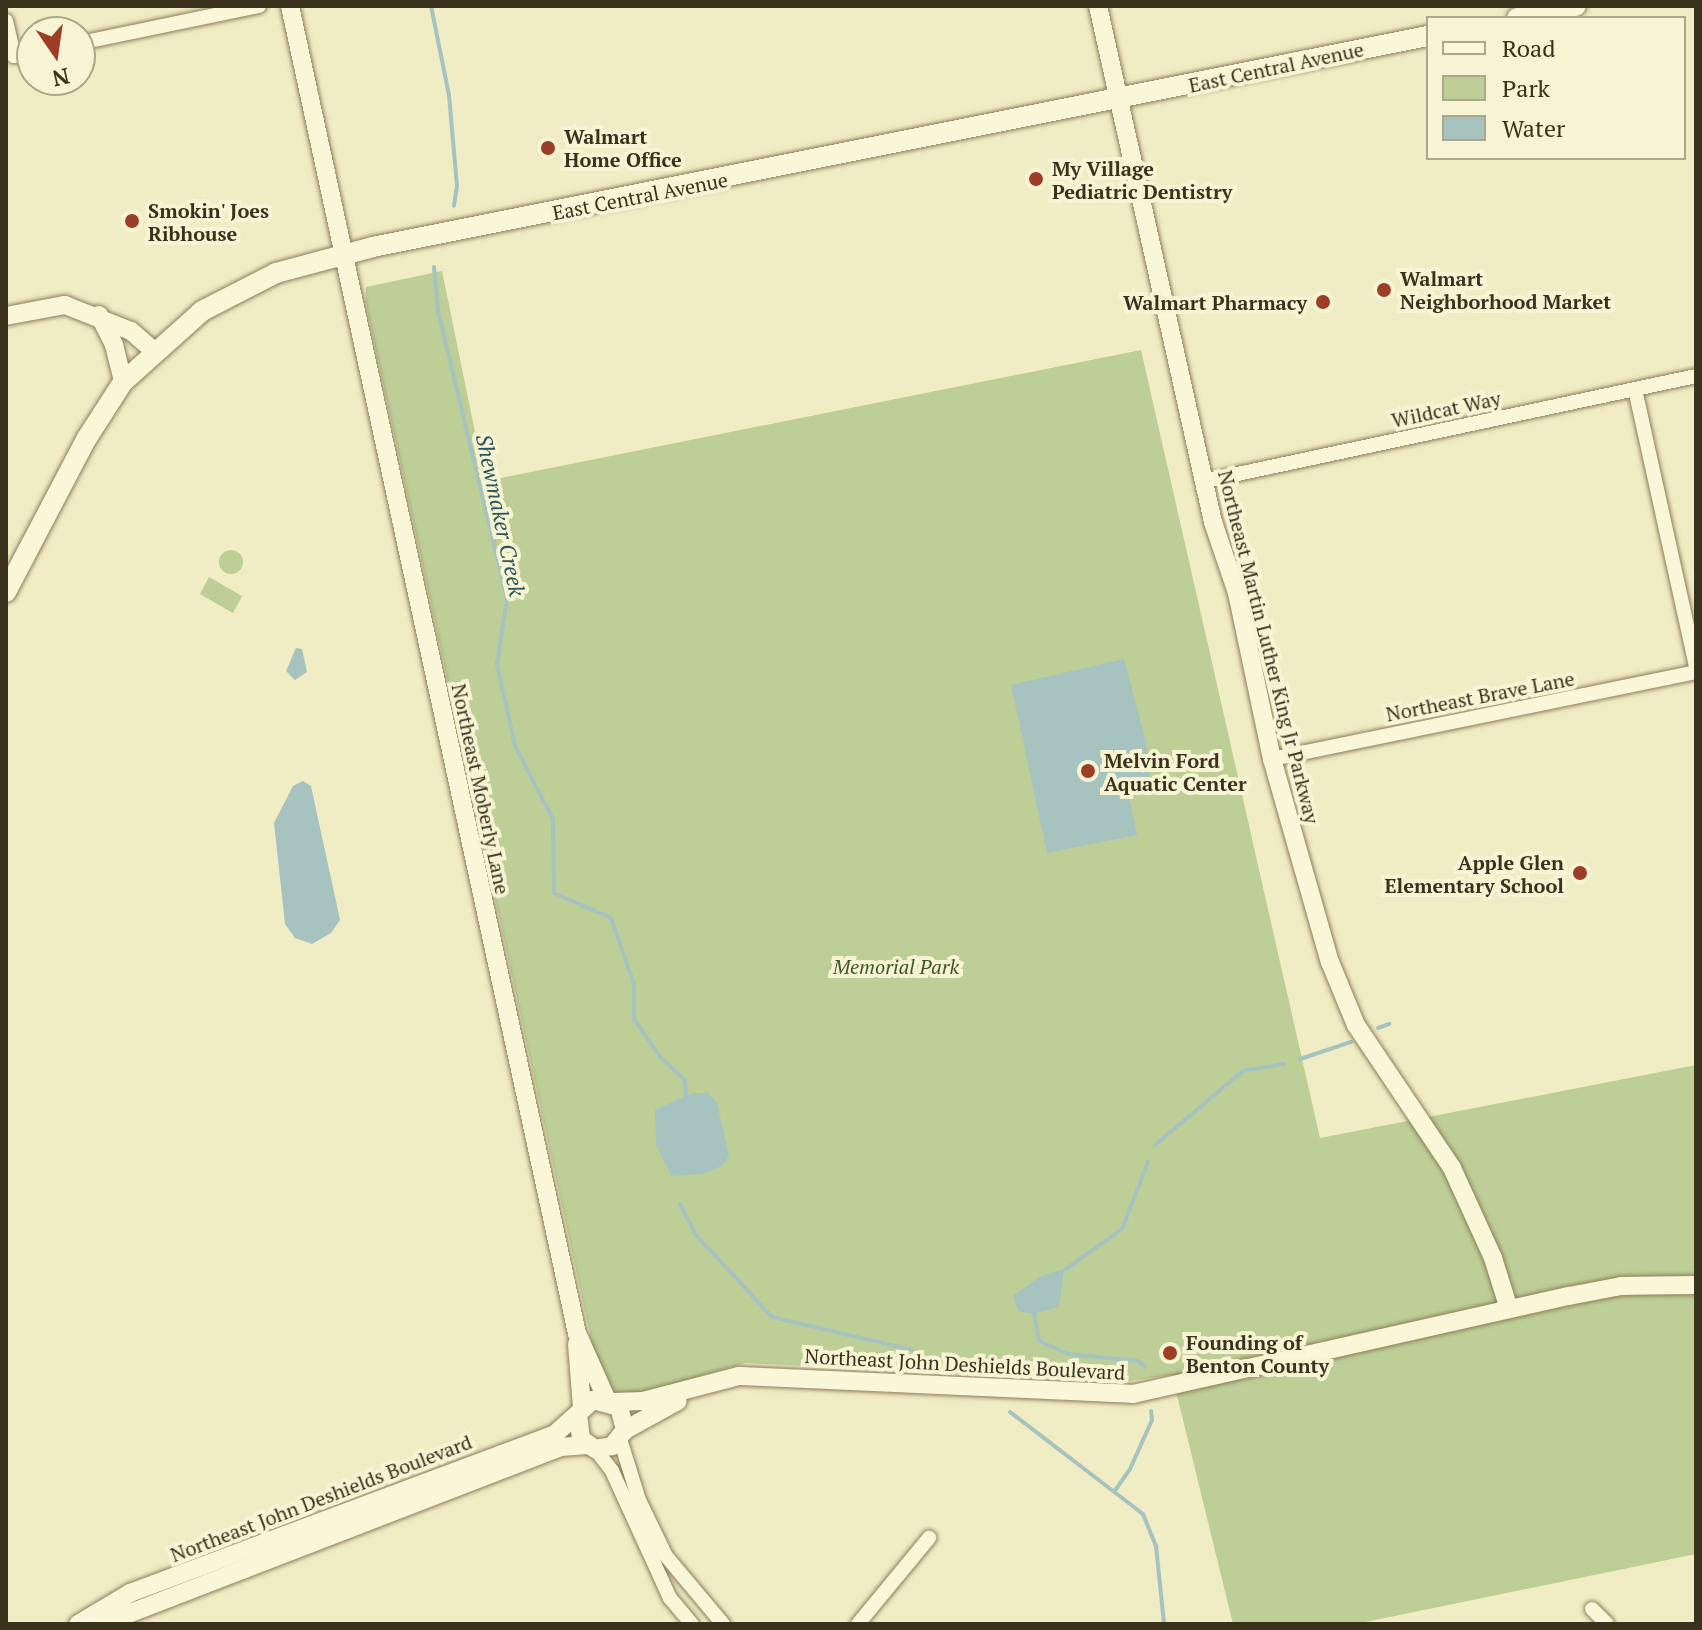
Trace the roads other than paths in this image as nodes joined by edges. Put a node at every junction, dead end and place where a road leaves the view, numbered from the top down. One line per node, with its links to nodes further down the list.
1 (259, 6): 8 (street)
2 (290, 6): 11 (street, Northeast Moberly Lane)
3 (1098, 6): 10 (street, Northeast Martin Luther King Jr Parkway)
4 (1576, 6): 5 (main road)
5 (1527, 16)
6 (6, 21): 9 (street)
7 (1426, 36): 10 (main road, East Central Avenue)
8 (96, 40)
9 (16, 56)
10 (1119, 99): 11 (main road, East Central Avenue); 18 (street, Northeast Martin Luther King Jr Parkway)
11 (343, 254): 14 (main road, East Central Avenue); 25 (street, Northeast Moberly Lane)
12 (99, 315): 13 (street); 14 (street); 16 (street)
13 (6, 316)
14 (153, 350): 16 (main road, East Central Avenue)
15 (1696, 376): 17 (street, Wildcat Way)
16 (123, 382): 19 (main road, East Central Avenue)
17 (1635, 389): 18 (street, Wildcat Way); 20 (street)
18 (1205, 481): 22 (street, Northeast Martin Luther King Jr Parkway)
19 (6, 592)
20 (1696, 666)
21 (1696, 672): 22 (street, Northeast Brave Lane)
22 (1272, 759): 24 (street, Northeast Martin Luther King Jr Parkway)
23 (1696, 1285): 24 (street, Northeast John Deshields Boulevard)
24 (1509, 1309): 26 (street, Northeast John Deshields Boulevard)
25 (577, 1333): 27 (street, Northeast Moberly Lane); 28 (street, Northeast Moberly Lane)
26 (701, 1387): 27 (street, Northeast John Deshields Boulevard); 29 (street, Northeast John Deshields Boulevard)
27 (610, 1401): 28 (street); 29 (street)
28 (580, 1410): 30 (street); 33 (street, Northeast John Deshields Boulevard)
29 (623, 1434): 30 (street); 36 (street)
30 (592, 1447): 34 (street, Northeast John Deshields Boulevard); 35 (street)
31 (929, 1538): 37 (street)
32 (1592, 1609): 38 (street)
33 (78, 1624)
34 (102, 1624)
35 (692, 1624)
36 (723, 1624)
37 (858, 1624)
38 (1607, 1624)

